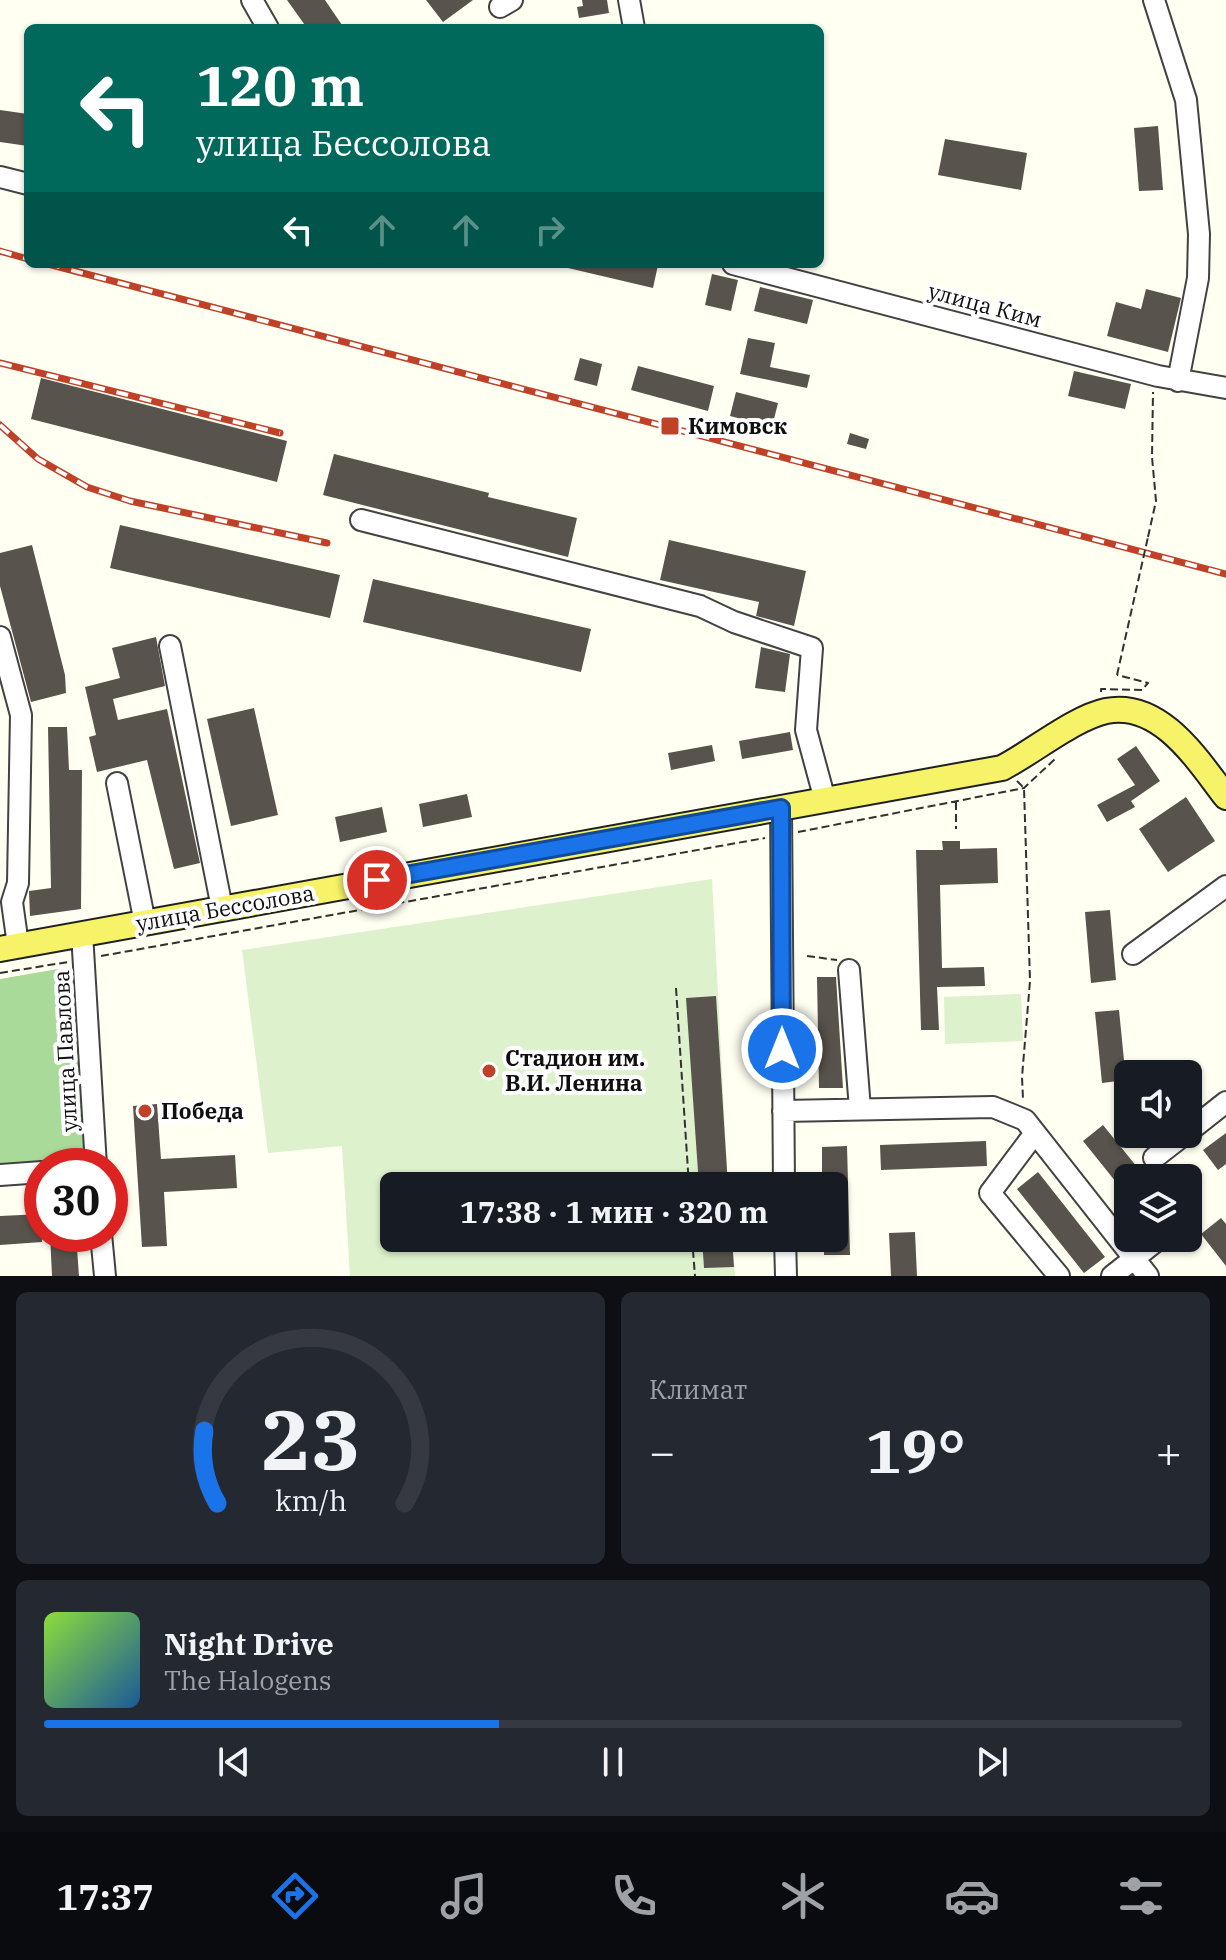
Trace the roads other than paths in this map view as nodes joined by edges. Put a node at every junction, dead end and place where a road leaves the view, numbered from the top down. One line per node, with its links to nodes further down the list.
1 (252, 0): 4 (street)
2 (629, 0): 5 (street)
3 (1154, 0): 9 (street)
4 (266, 24)
5 (633, 24)
6 (0, 177): 7 (street)
7 (24, 183)
8 (748, 268): 9 (street, улица Ким)
9 (1168, 378): 10 (street, улица Ким)
10 (1226, 388)
11 (361, 520): 16 (street)
12 (0, 637): 22 (street)
13 (170, 646): 19 (street)
14 (117, 783): 20 (street)
15 (1226, 797): 16 (main road, улица Бессолова)
16 (825, 800): 17 (main road, улица Бессолова)
17 (781, 808): 19 (main road, улица Бессолова); 27 (street)
18 (1225, 890): 23 (street)
19 (222, 908): 20 (main road, улица Бессолова)
20 (145, 923): 21 (main road, улица Бессолова)
21 (82, 933): 22 (main road, улица Бессолова); 30 (street, улица Павлова)
22 (9, 947)
23 (1133, 954)
24 (849, 970): 26 (street)
25 (1226, 1102): 28 (street)
26 (860, 1109): 27 (street); 29 (street)
27 (783, 1111): 33 (street)
28 (1202, 1121)
29 (1030, 1126): 39 (street); 42 (street)
30 (95, 1148)
31 (1167, 1148): 32 (street)
32 (1154, 1158)
33 (784, 1172)
34 (24, 1173): 35 (street)
35 (0, 1175)
36 (103, 1252): 40 (street)
37 (785, 1252): 41 (street)
38 (1142, 1252): 39 (street)
39 (1134, 1258): 43 (street); 44 (street)
40 (105, 1276)
41 (786, 1276)
42 (1059, 1276)
43 (1112, 1276)
44 (1148, 1276)

